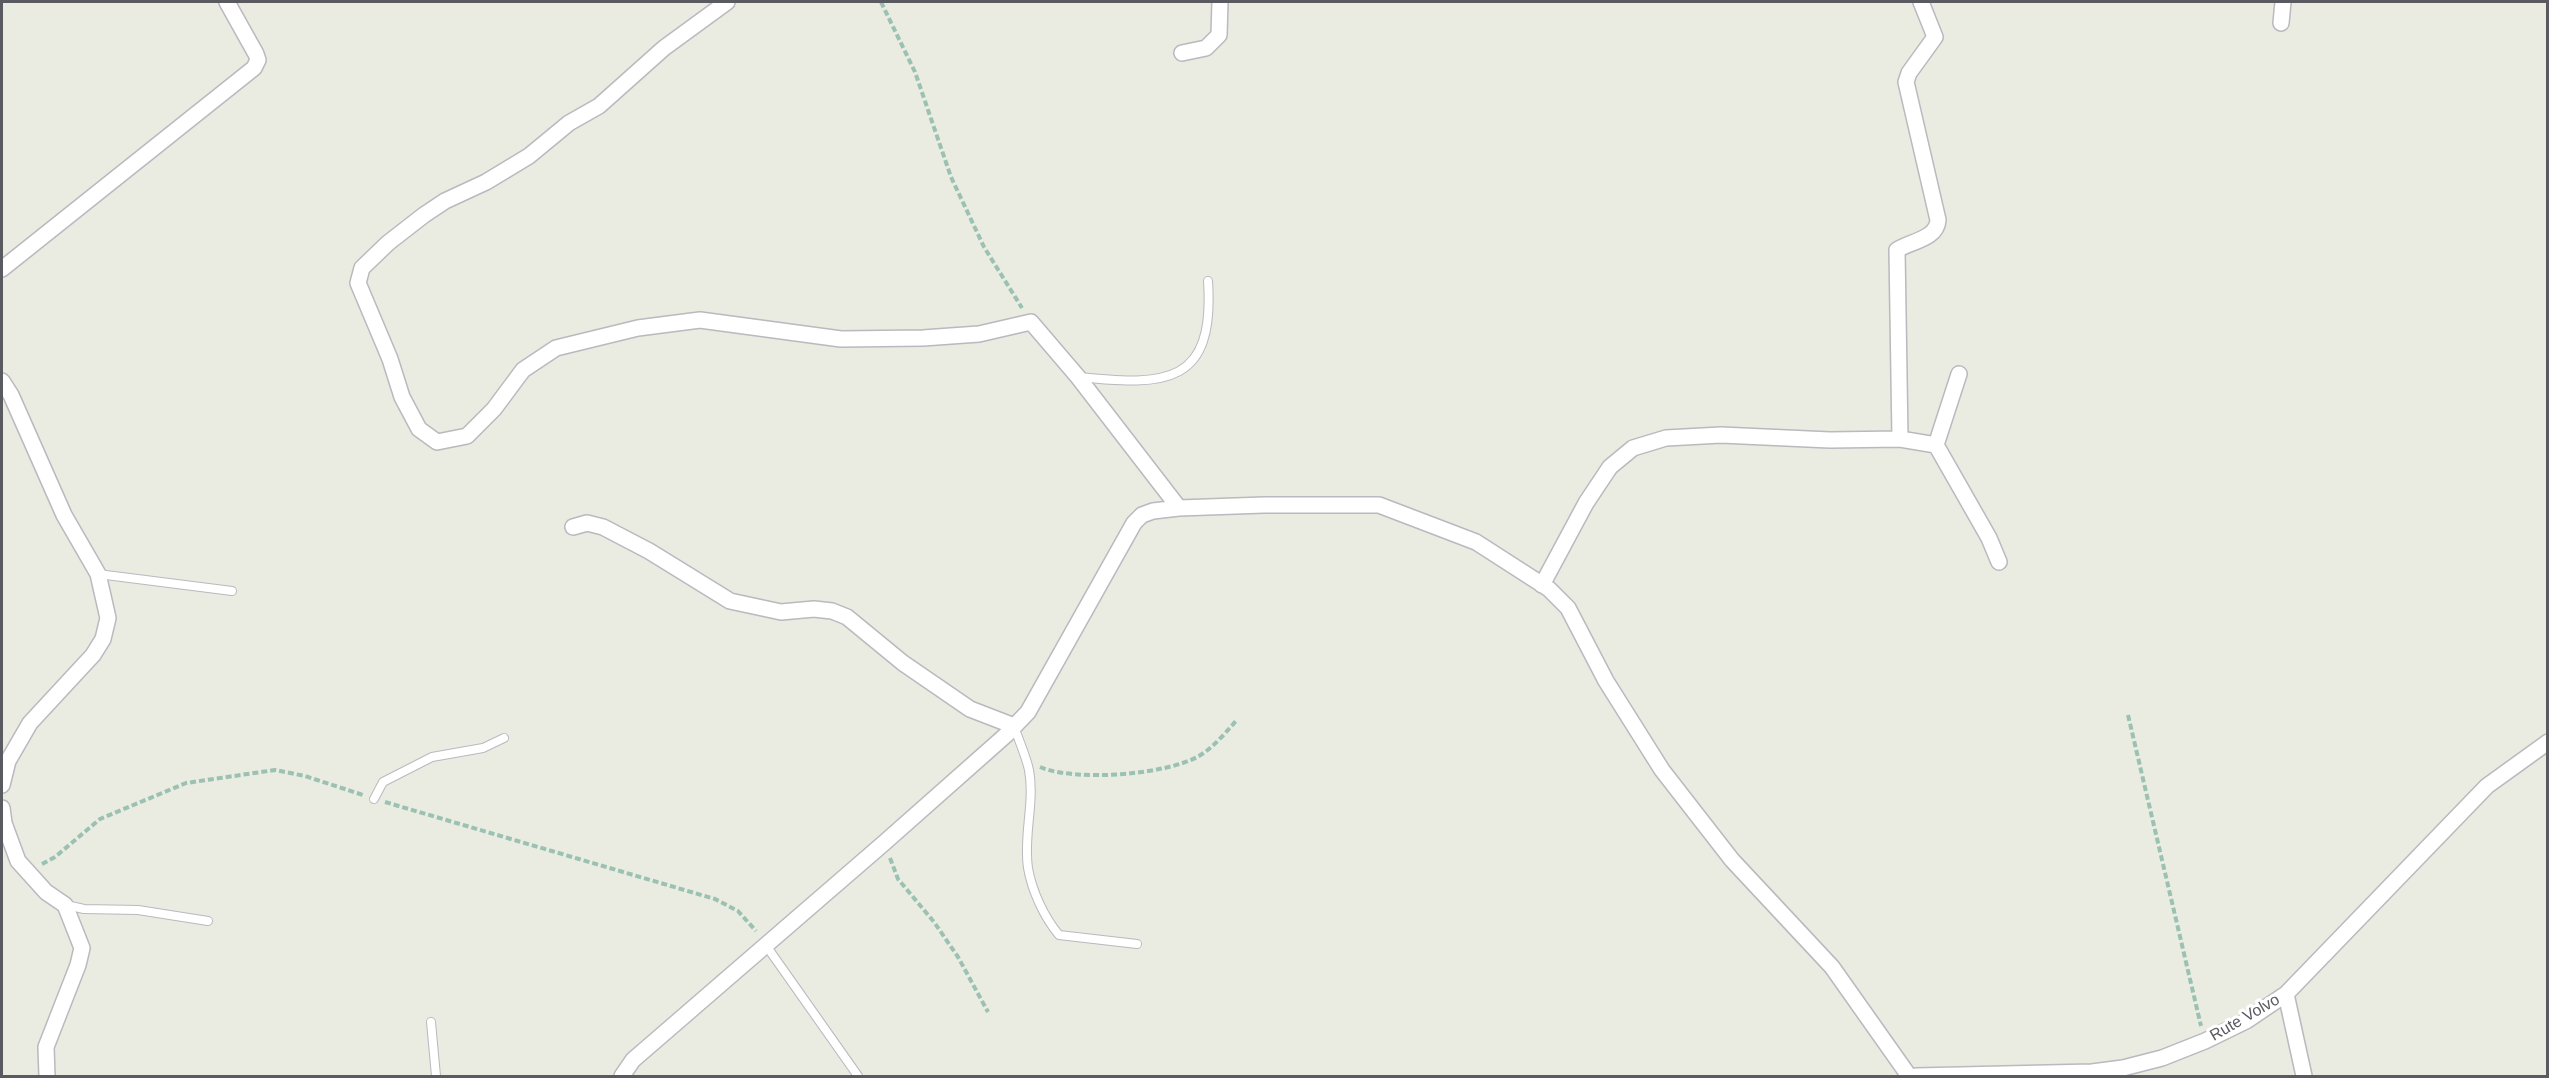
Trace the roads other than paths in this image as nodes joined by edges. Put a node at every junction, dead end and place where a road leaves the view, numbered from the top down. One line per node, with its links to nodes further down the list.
1 (226, 2): 8 (street)
2 (727, 2): 11 (street)
3 (1220, 2): 7 (street)
4 (1921, 2): 13 (street)
5 (2283, 2): 6 (street)
6 (2281, 23)
7 (1182, 53)
8 (2, 268)
9 (1208, 281): 11 (lane)
10 (1959, 374): 14 (street)
11 (1078, 377): 15 (street)
12 (2, 381): 18 (street)
13 (1900, 440): 14 (street); 19 (street)
14 (1936, 446): 17 (street)
15 (1179, 508): 19 (street); 21 (street)
16 (573, 526): 21 (street)
17 (2000, 562)
18 (98, 574): 20 (lane); 24 (street)
19 (1542, 585): 38 (street)
20 (232, 591)
21 (1014, 726): 29 (street); 30 (lane)
22 (504, 738): 25 (lane)
23 (2547, 742): 31 (street, Rute Volvo)
24 (2, 785)
25 (374, 799)
26 (2, 808): 27 (street)
27 (65, 905): 28 (lane); 34 (street)
28 (208, 921)
29 (765, 944): 36 (street); 37 (lane)
30 (1137, 944)
31 (2286, 994): 33 (street, Rute Volvo); 40 (street)
32 (431, 1022): 35 (lane)
33 (2126, 1072): 39 (street, Rute Volvo)
34 (47, 1077)
35 (436, 1077)
36 (622, 1077)
37 (858, 1077)
38 (1909, 1077)
39 (1916, 1077)
40 (2304, 1077)

